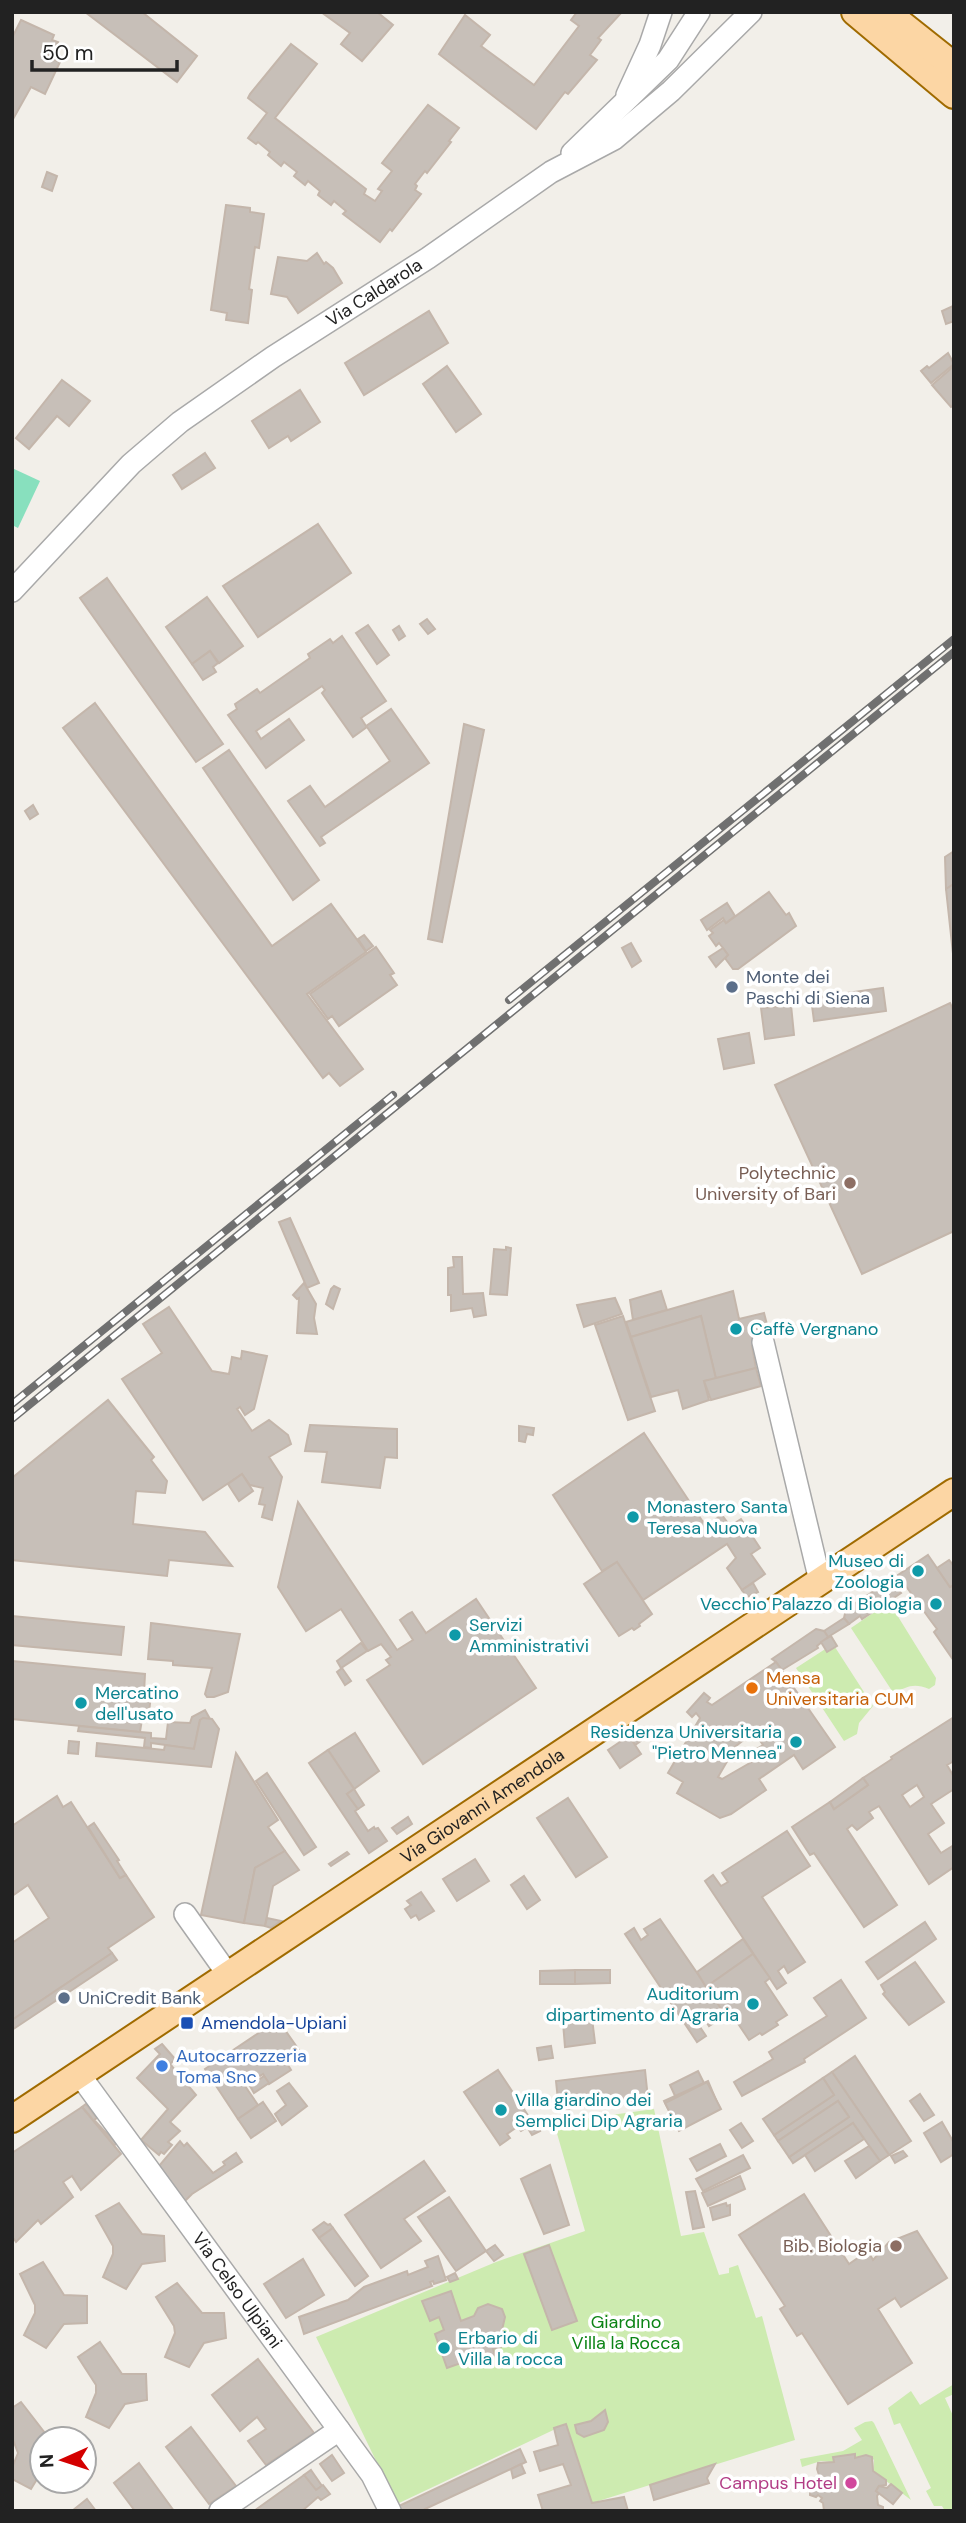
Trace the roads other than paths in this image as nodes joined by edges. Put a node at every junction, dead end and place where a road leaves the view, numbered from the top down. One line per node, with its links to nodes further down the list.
1 (661, 12): 8 (street)
2 (699, 12): 8 (street)
3 (751, 12): 9 (street, Via Caldarola)
4 (855, 12): 7 (main road)
5 (886, 12): 6 (main road)
6 (954, 66)
7 (954, 95)
8 (622, 106): 9 (street)
9 (551, 172): 10 (street, Via Caldarola)
10 (12, 591)
11 (763, 1342): 13 (street)
12 (954, 1492): 13 (main road, Via Giovanni Amendola)
13 (820, 1581): 15 (main road, Via Giovanni Amendola)
14 (187, 1916): 15 (street)
15 (229, 1976): 16 (main road, Via Giovanni Amendola)
16 (79, 2074): 17 (main road, Via Giovanni Amendola); 18 (street, Via Celso Ulpiani)
17 (12, 2119)
18 (340, 2430): 19 (street); 20 (street, Via Celso Ulpiani)
19 (220, 2511)
20 (390, 2511)

